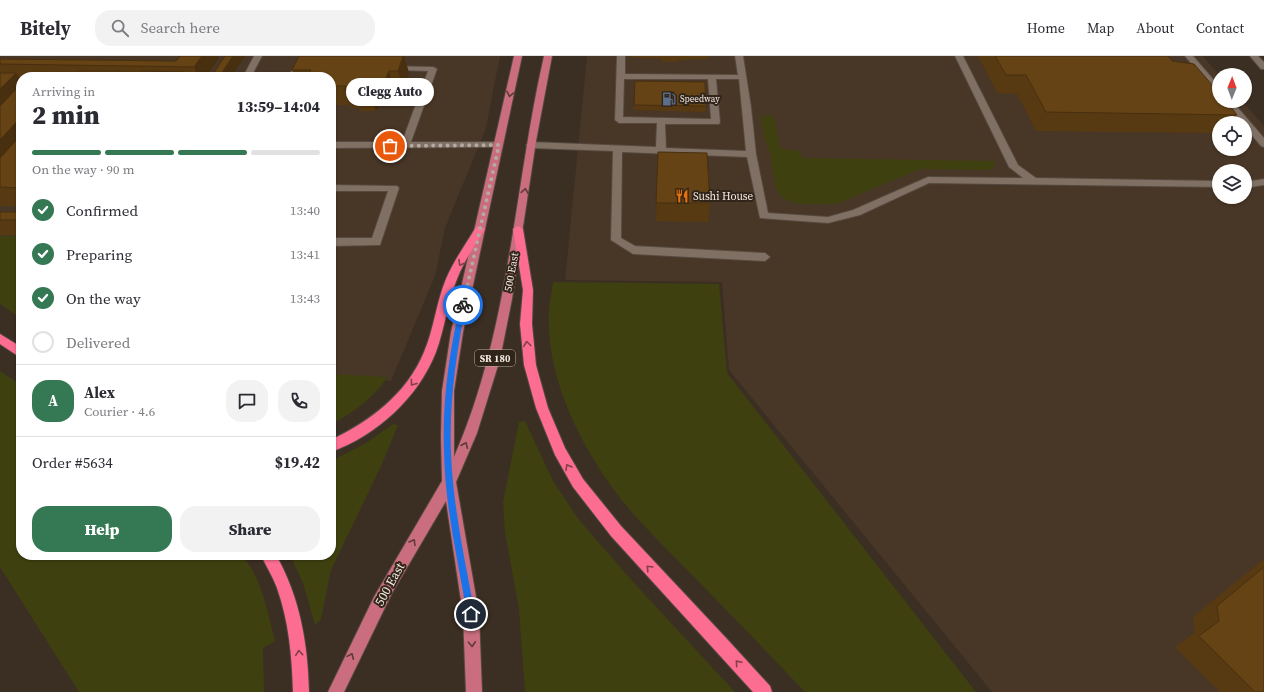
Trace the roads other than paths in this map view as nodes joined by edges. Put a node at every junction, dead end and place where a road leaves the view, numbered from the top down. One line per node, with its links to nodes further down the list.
1 (258, 56): 12 (street)
2 (518, 56): 22 (main road, one-way to 22)
3 (548, 56): 23 (main road, 500 East / SR 180)
4 (621, 56): 14 (street)
5 (740, 56): 16 (street)
6 (959, 56): 28 (street)
7 (1189, 56): 17 (street)
8 (1254, 56): 9 (street)
9 (1264, 67)
10 (320, 68): 13 (street)
11 (380, 68): 24 (street)
12 (250, 72)
13 (297, 72)
14 (620, 76): 15 (street); 19 (street)
15 (712, 77): 16 (street); 19 (street)
16 (742, 77): 27 (street)
17 (1212, 83)
18 (1233, 108): 20 (street)
19 (661, 120): 26 (street)
20 (1264, 144)
21 (336, 145): 24 (street)
22 (499, 145): 24 (street); 33 (main road)
23 (532, 145): 25 (street); 34 (main road, 500 East / SR 180, one-way to 23)
24 (405, 146)
25 (618, 149): 26 (street); 36 (street)
26 (660, 151): 27 (street)
27 (751, 154): 28 (street)
28 (1033, 181): 30 (street)
29 (1264, 182): 31 (street)
30 (1212, 184)
31 (1252, 184)
32 (336, 188): 35 (street)
33 (480, 229): 39 (highway, one-way to 39); 40 (main road)
34 (518, 229): 40 (main road, 500 East / SR 180, one-way to 34); 45 (highway, one-way to 34)
35 (336, 242)
36 (765, 257)
37 (0, 338): 38 (highway)
38 (16, 349)
39 (336, 443)
40 (449, 481): 43 (main road, 500 East / SR 180, one-way to 40); 44 (main road, one-way to 44)
41 (270, 560): 42 (highway, one-way to 41)
42 (301, 692)
43 (336, 692)
44 (474, 692)
45 (764, 692)

